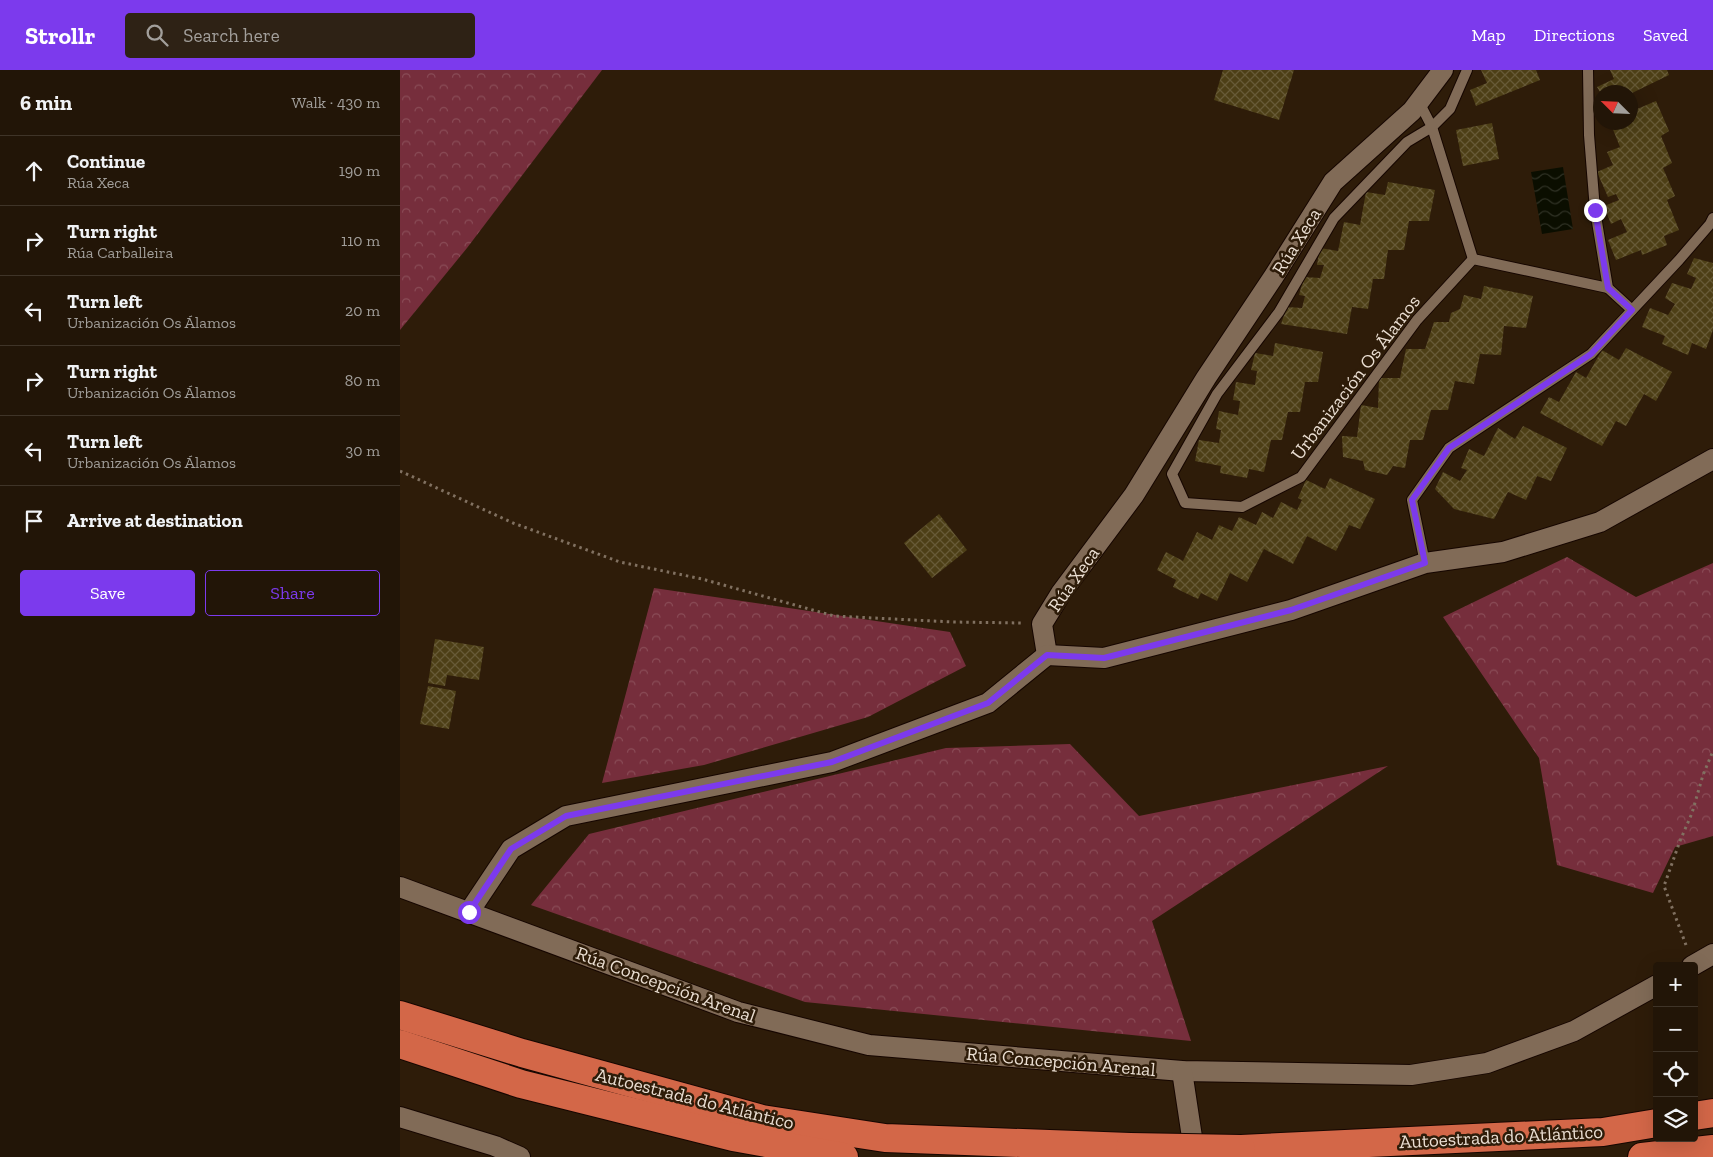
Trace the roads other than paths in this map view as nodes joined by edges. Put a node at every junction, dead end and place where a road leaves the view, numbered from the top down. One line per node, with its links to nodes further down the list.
1 (1442, 70): 4 (street, Rúa Xeca)
2 (1467, 70): 5 (lane, Urbanización Os Álamos)
3 (1588, 70): 8 (lane)
4 (1419, 102): 5 (lane); 12 (street, Rúa Xeca)
5 (1432, 128): 7 (lane); 7 (lane, Urbanización Os Álamos)
6 (1713, 218): 9 (lane)
7 (1473, 259): 8 (lane)
8 (1608, 288): 9 (lane)
9 (1632, 310): 11 (lane)
10 (1713, 458): 11 (street)
11 (1425, 563): 12 (street)
12 (1047, 655): 14 (street)
13 (400, 887): 14 (street)
14 (469, 912): 20 (street, Rúa Concepción Arenal)
15 (1713, 954): 16 (street)
16 (1698, 962)
17 (1653, 987): 20 (street, Rúa Concepción Arenal)
18 (400, 1016): 24 (highway, Autoestrada do Atlántico, bridge)
19 (400, 1044): 27 (highway, Autoestrada do Atlántico)
20 (1182, 1071): 28 (street)
21 (1713, 1113): 22 (highway)
22 (1698, 1115)
23 (400, 1117): 26 (street)
24 (1653, 1124)
25 (1713, 1149): 29 (highway)
26 (520, 1157)
27 (844, 1157)
28 (1195, 1157)
29 (1642, 1157)

